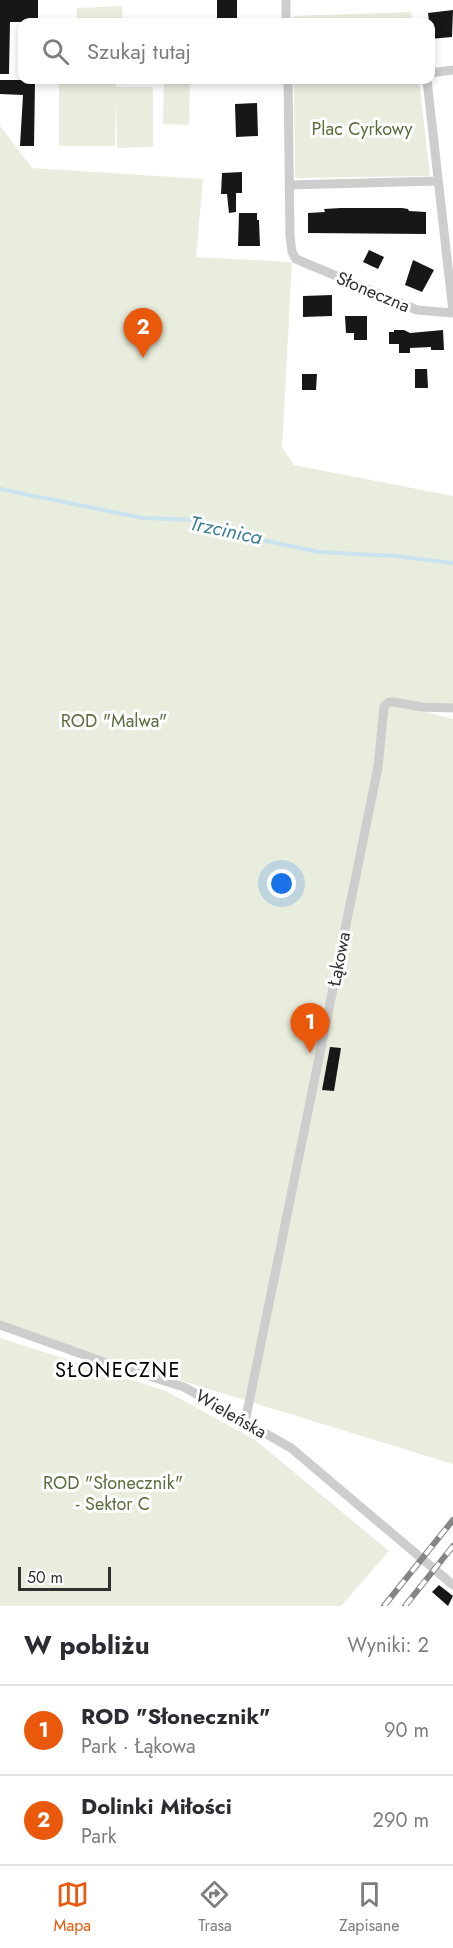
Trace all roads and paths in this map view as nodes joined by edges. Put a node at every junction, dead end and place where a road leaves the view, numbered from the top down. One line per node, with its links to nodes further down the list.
1 (286, 0): 2 (street)
2 (286, 18)
3 (453, 70): 4 (street)
4 (435, 72)
5 (288, 84): 8 (street)
6 (427, 84): 7 (street, Słoneczna)
7 (437, 182): 8 (street); 9 (street, Słoneczna)
8 (290, 185): 9 (street, Słoneczna)
9 (453, 313)
10 (453, 708): 12 (street, Łąkowa)
11 (0, 1325): 12 (street, Wieleńska)
12 (245, 1422): 13 (street, Wieleńska)
13 (453, 1585)

